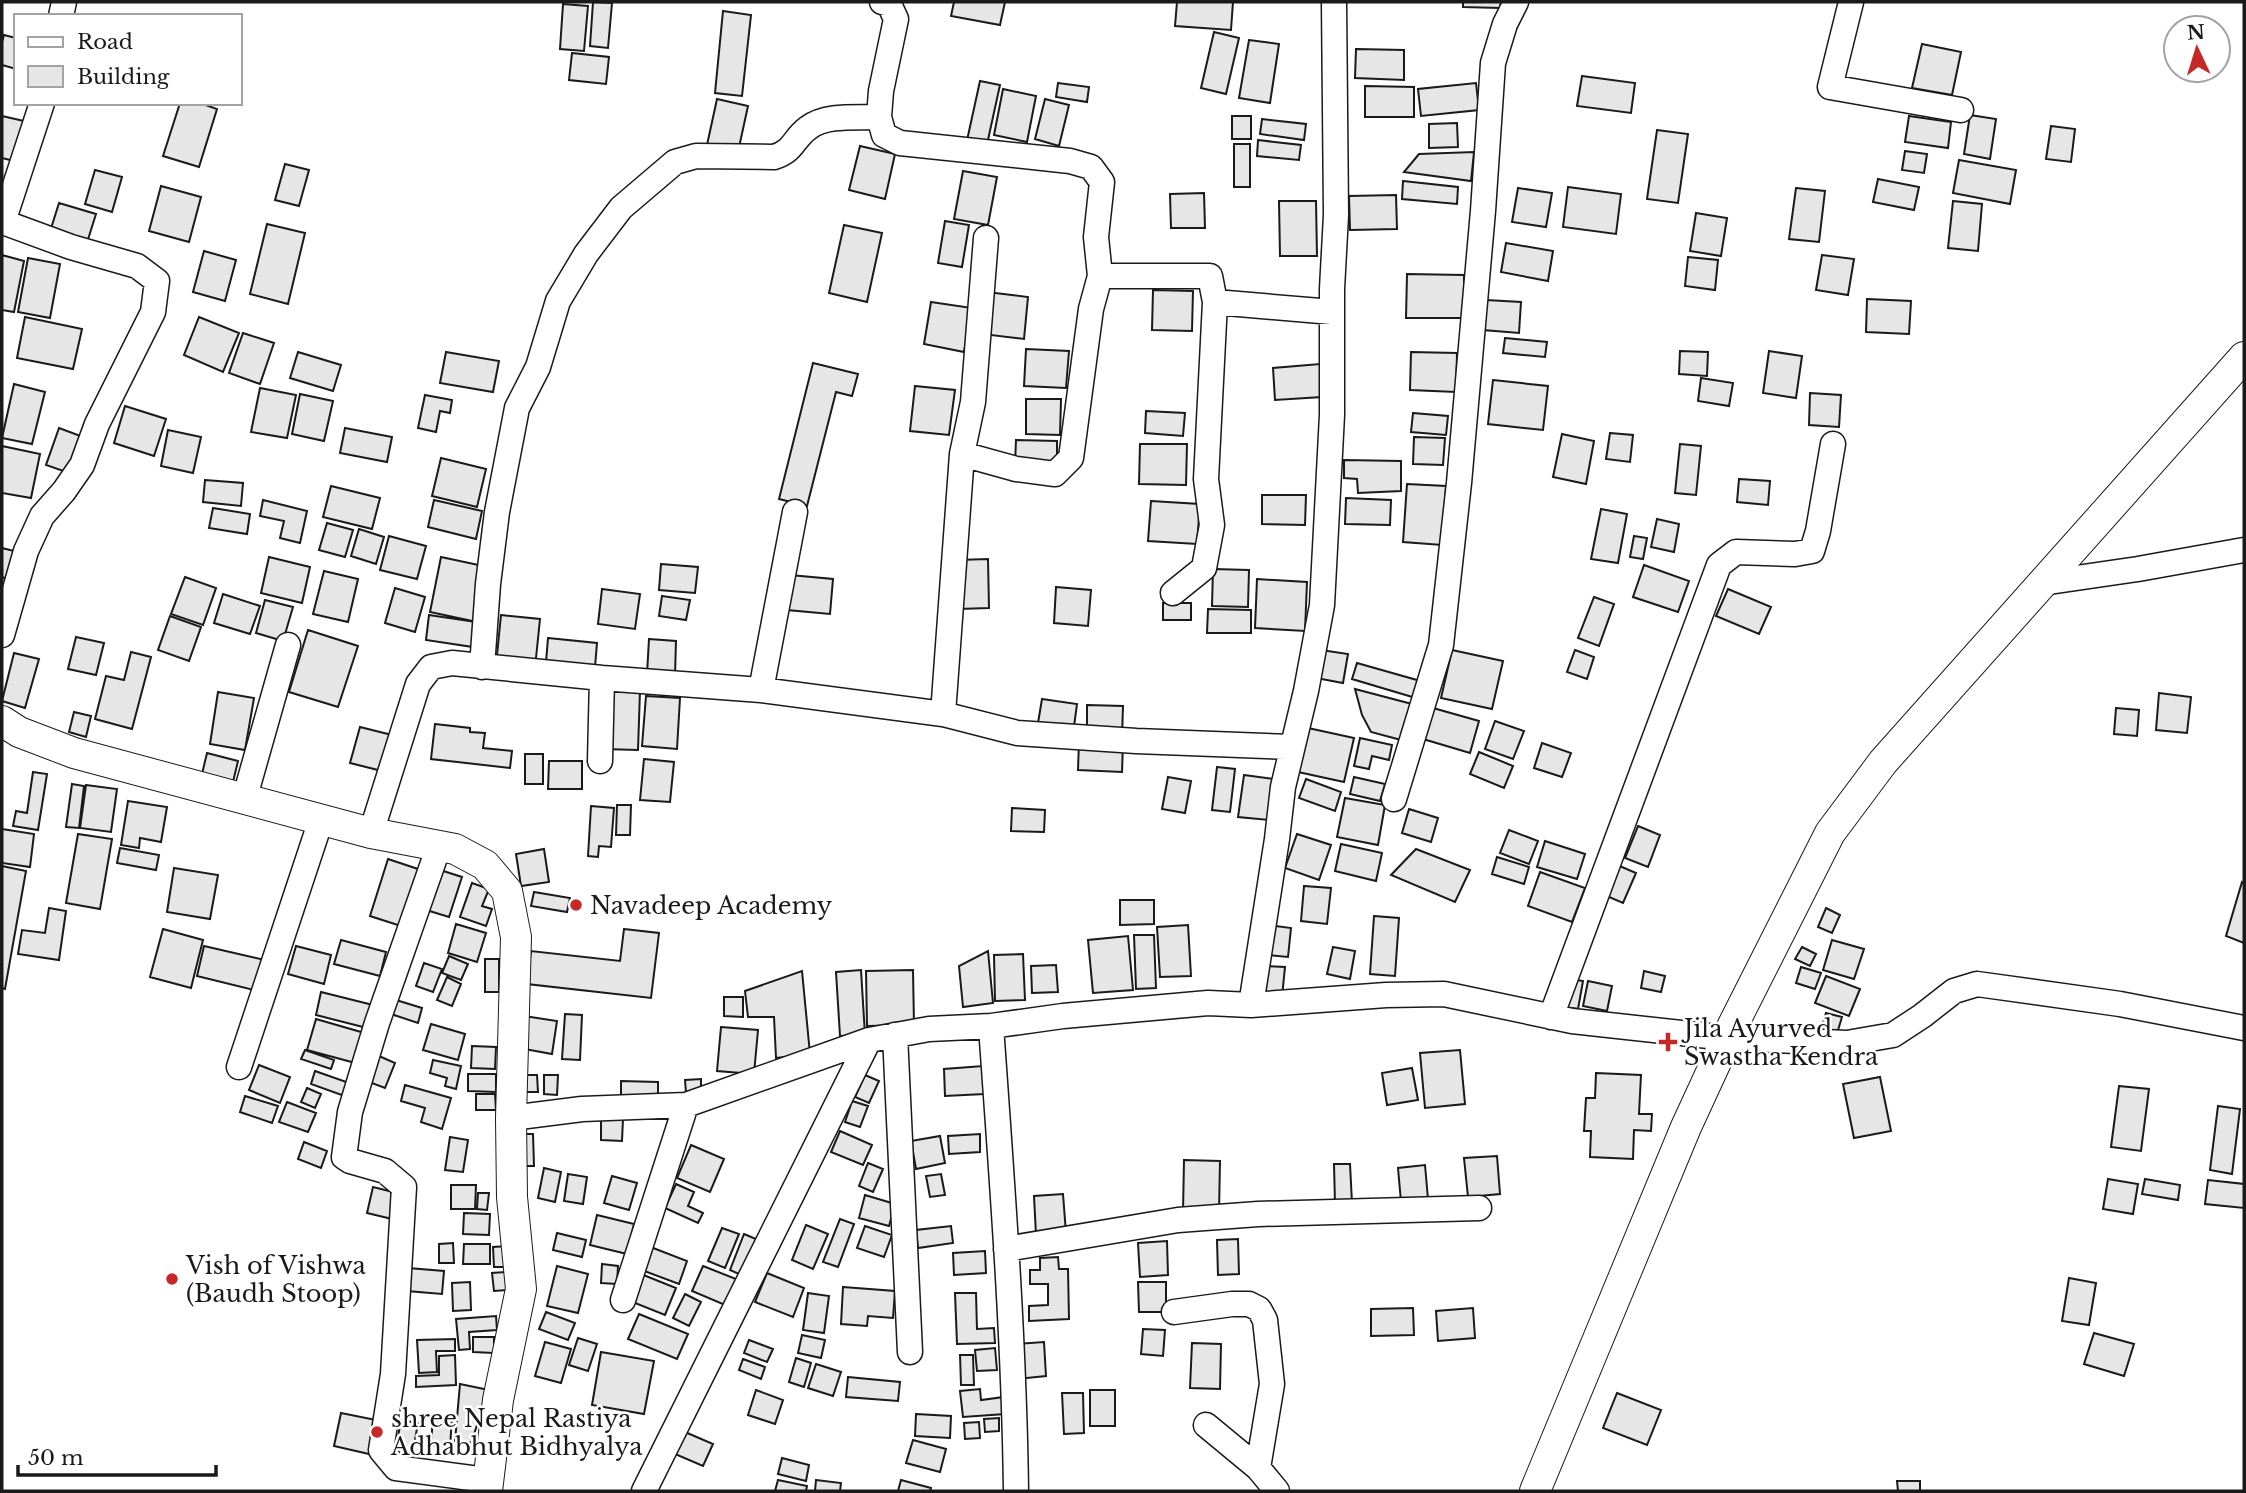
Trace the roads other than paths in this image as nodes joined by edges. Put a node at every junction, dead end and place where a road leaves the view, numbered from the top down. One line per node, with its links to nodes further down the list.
1 (882, 2): 7 (street)
2 (1334, 2): 12 (street)
3 (1516, 2): 29 (street)
4 (1851, 2): 6 (street)
5 (41, 105): 8 (street)
6 (1961, 110)
7 (879, 117): 10 (street); 22 (street)
8 (3, 222): 20 (street)
9 (986, 238): 15 (street)
10 (1100, 276): 11 (street); 15 (street)
11 (1214, 302): 12 (street); 19 (street)
12 (1332, 312): 27 (street)
13 (2244, 357): 18 (street)
14 (1833, 444): 35 (street)
15 (962, 454): 25 (street)
16 (794, 512): 24 (street)
17 (2244, 550): 18 (street)
18 (2042, 583): 39 (street)
19 (1172, 593)
20 (2, 635)
21 (288, 645): 30 (street)
22 (482, 667): 23 (street); 32 (street)
23 (602, 678): 24 (street); 28 (street)
24 (761, 690): 25 (street)
25 (943, 714): 27 (street)
26 (2, 721): 30 (street)
27 (1292, 747): 34 (street)
28 (600, 761)
29 (1394, 799)
30 (244, 800): 31 (street)
31 (321, 820): 32 (street); 41 (street)
32 (370, 833): 33 (street)
33 (439, 846): 43 (street); 51 (street)
34 (1251, 1005): 35 (street); 36 (street)
35 (1551, 1017): 39 (street)
36 (991, 1026): 38 (street); 45 (street)
37 (2244, 1028): 39 (street)
38 (895, 1035): 40 (street); 48 (street)
39 (1727, 1038): 55 (street)
40 (869, 1040): 42 (street); 52 (street)
41 (239, 1067)
42 (686, 1105): 43 (street); 46 (street)
43 (511, 1118): 51 (street)
44 (1479, 1208): 45 (street)
45 (1006, 1249): 53 (street)
46 (624, 1300)
47 (1174, 1312): 50 (street)
48 (910, 1352)
49 (1206, 1425): 50 (street)
50 (1258, 1468): 54 (street)
51 (486, 1486)
52 (644, 1491)
53 (1016, 1491)
54 (1277, 1491)
55 (1535, 1491)

